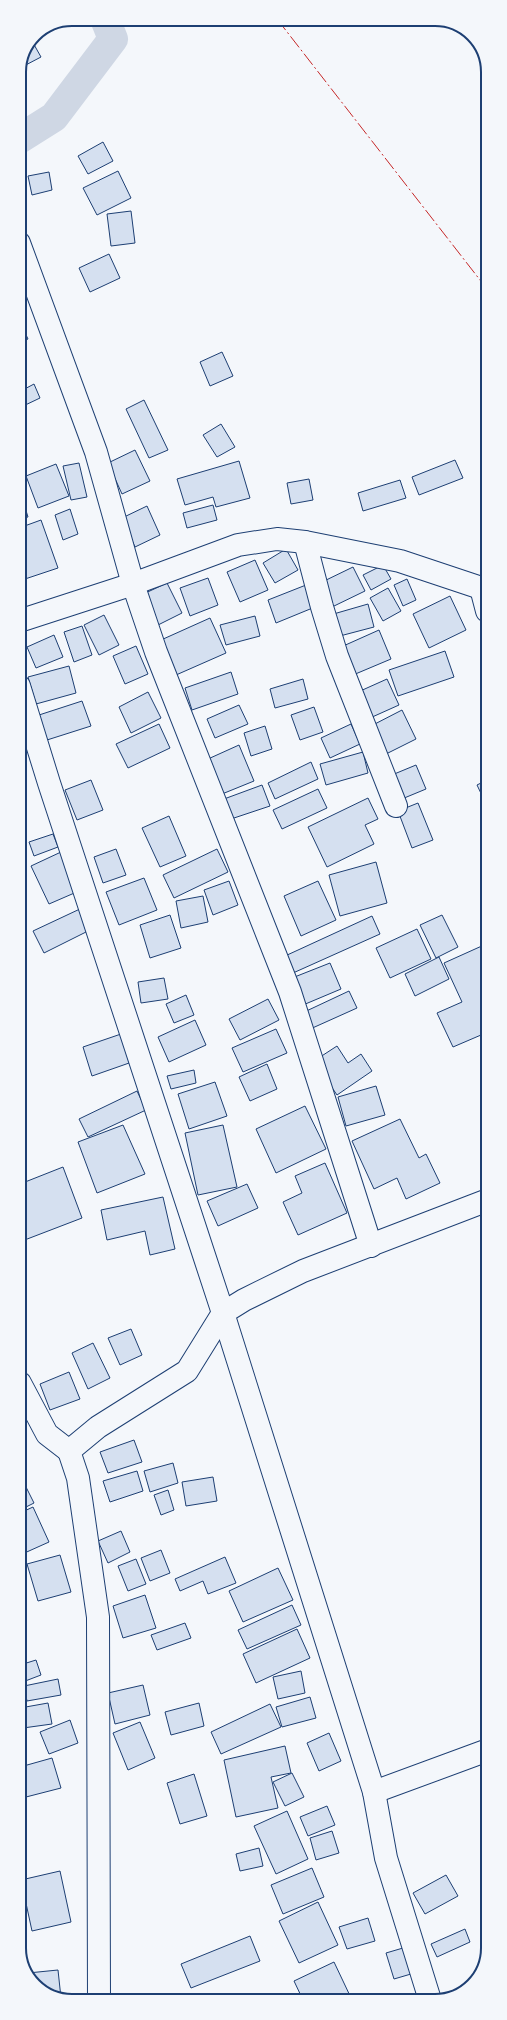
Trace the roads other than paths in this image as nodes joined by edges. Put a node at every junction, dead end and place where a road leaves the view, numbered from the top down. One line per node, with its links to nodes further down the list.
1 (26, 262): 3 (street)
2 (305, 542): 3 (street); 4 (street); 7 (street)
3 (133, 584): 5 (street); 9 (street)
4 (481, 586)
5 (26, 619)
6 (26, 709): 10 (street)
7 (396, 806)
8 (481, 1203): 9 (street)
9 (370, 1246): 10 (street)
10 (223, 1313): 12 (street); 14 (street)
11 (26, 1394): 12 (street)
12 (70, 1451): 15 (street)
13 (481, 1753): 14 (street)
14 (374, 1792): 16 (street)
15 (99, 1994)
16 (428, 1994)

